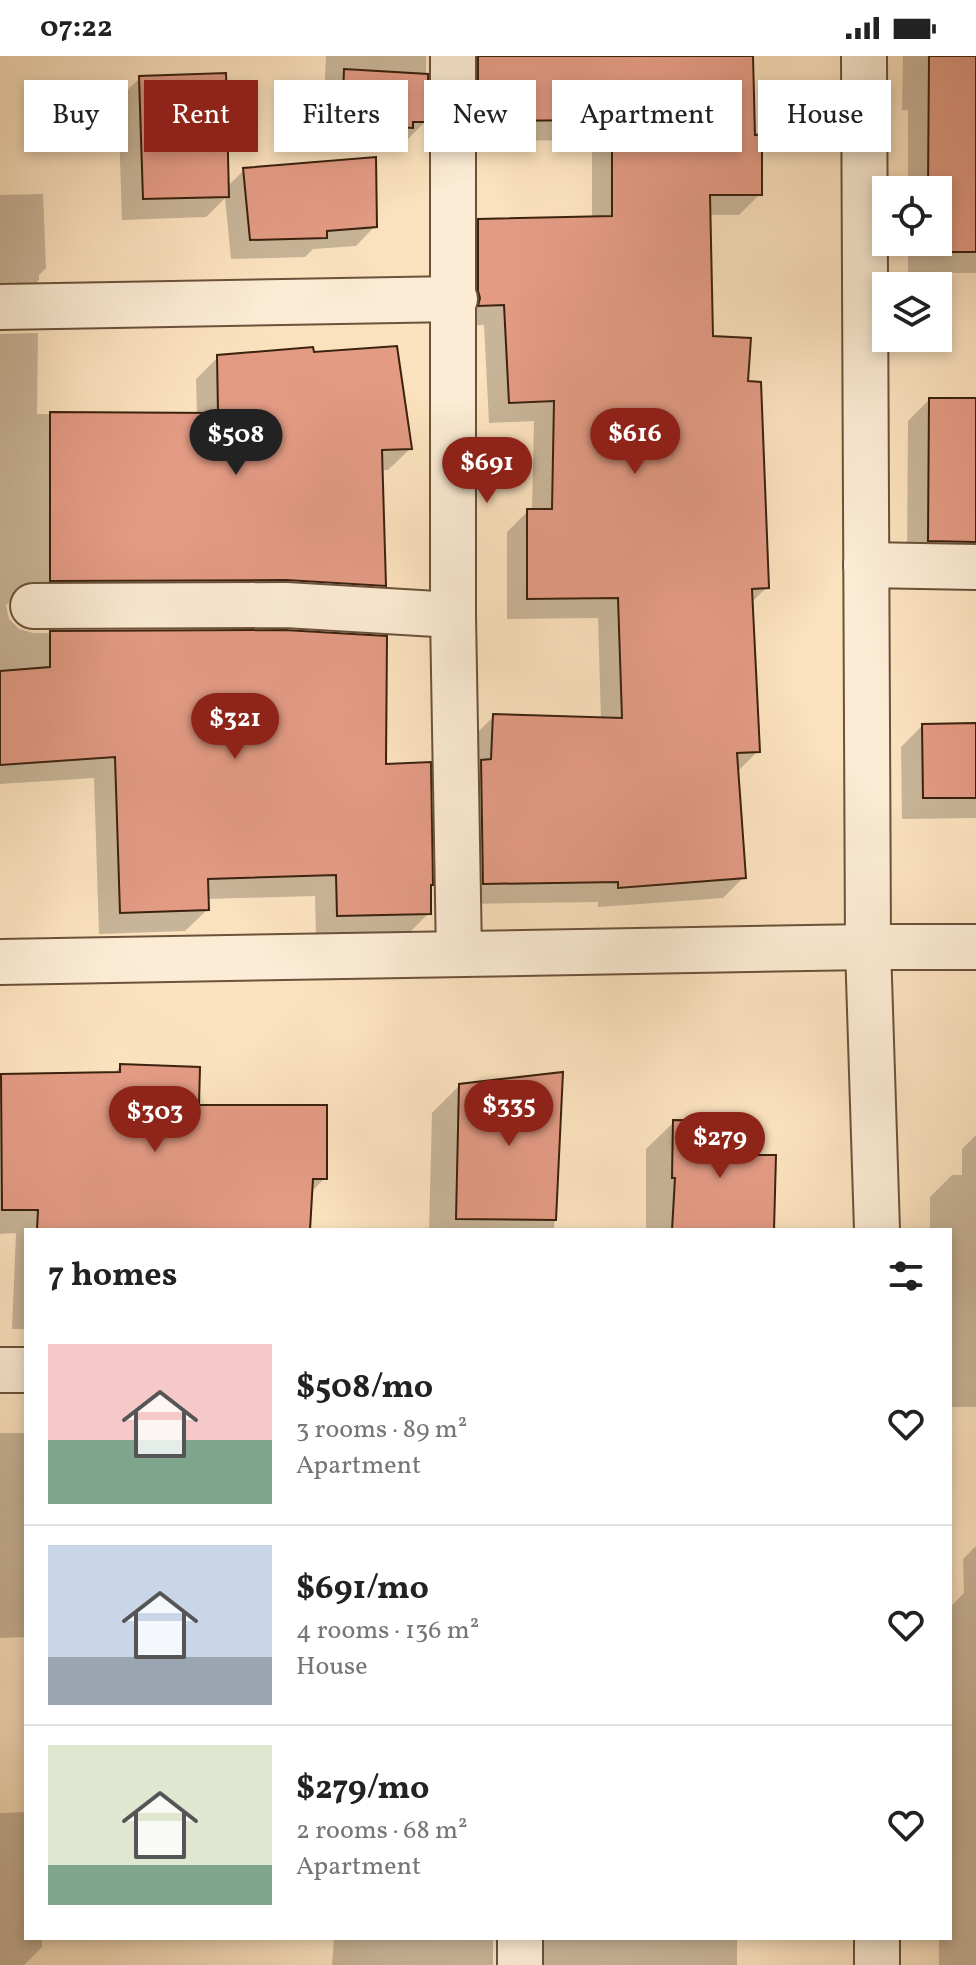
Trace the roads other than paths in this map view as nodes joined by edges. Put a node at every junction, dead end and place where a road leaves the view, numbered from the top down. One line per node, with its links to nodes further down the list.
1 (453, 56): 3 (street)
2 (864, 56): 5 (street)
3 (455, 299): 4 (street); 8 (street)
4 (0, 307)
5 (866, 565): 6 (street); 9 (street)
6 (976, 567)
7 (33, 606): 8 (street)
8 (453, 615): 11 (street)
9 (868, 947): 10 (street); 11 (street); 13 (street)
10 (976, 947)
11 (459, 954): 12 (street)
12 (0, 962)
13 (877, 1228)
14 (0, 1370): 15 (street)
15 (24, 1370)
16 (520, 1940): 18 (street)
17 (877, 1940): 19 (street)
18 (520, 1965)
19 (877, 1965)

